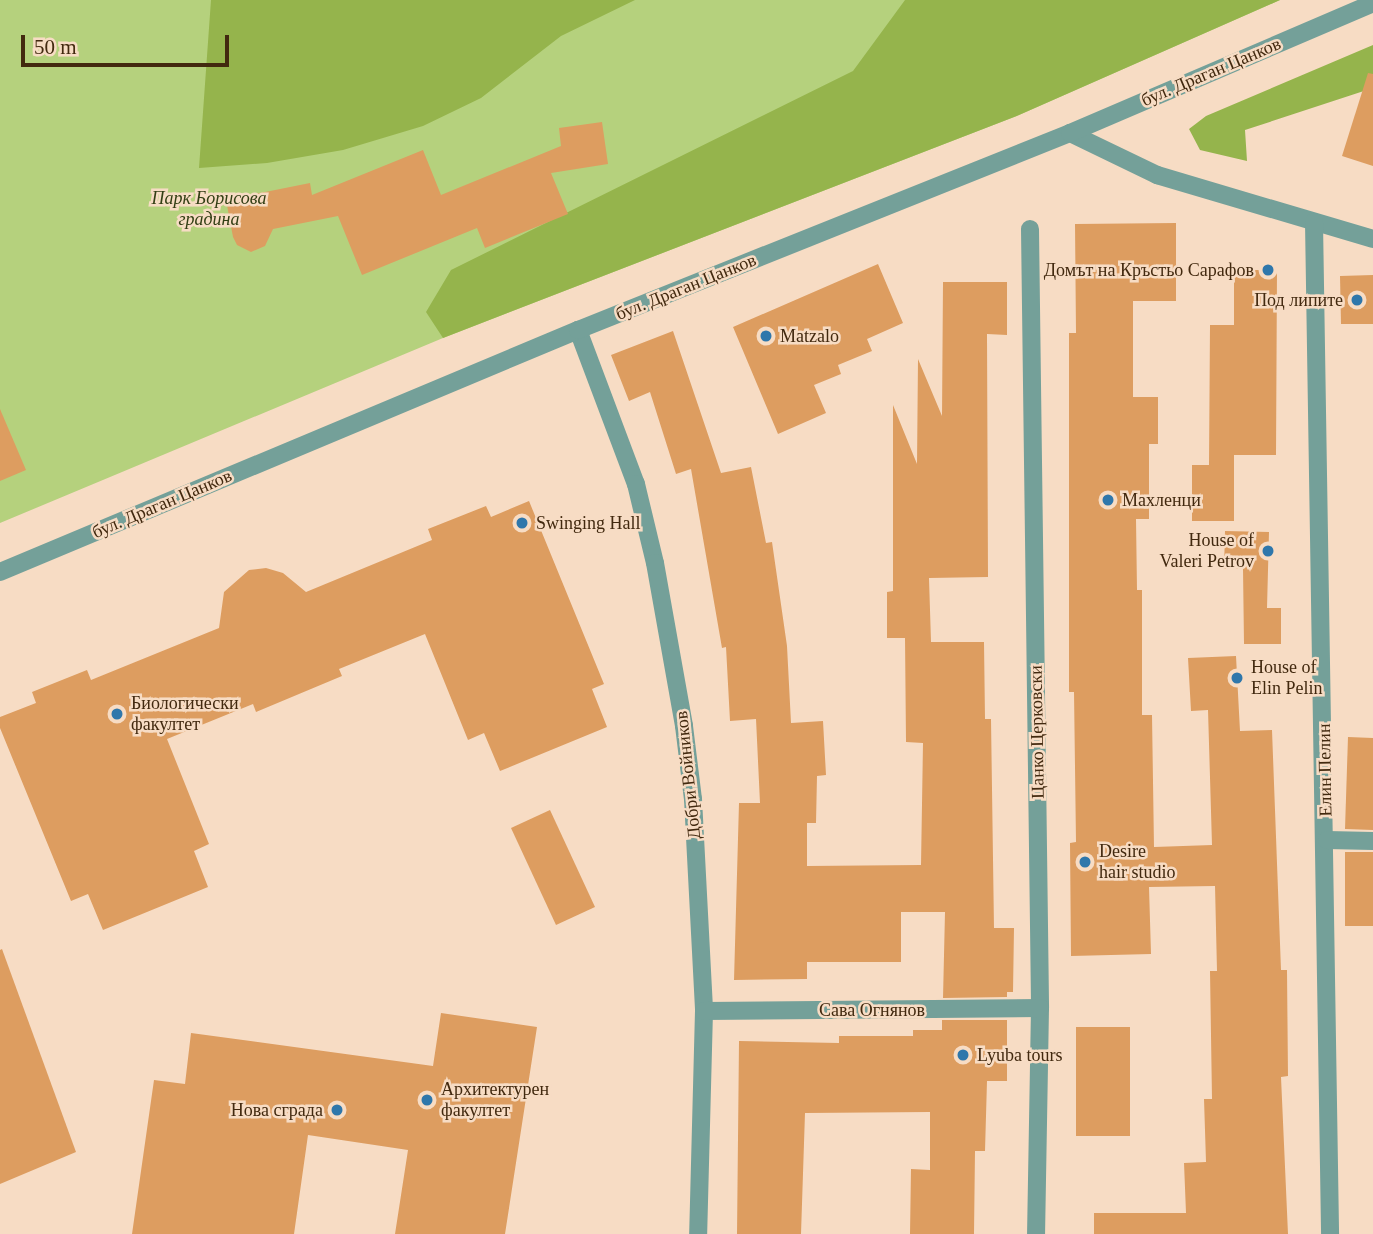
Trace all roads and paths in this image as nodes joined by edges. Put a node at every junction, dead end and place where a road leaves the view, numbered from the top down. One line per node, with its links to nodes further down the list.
1 (1373, 3): 2 (street, бул. Драган Цанков)
2 (1070, 133): 3 (street); 6 (street, бул. Драган Цанков)
3 (1314, 222): 5 (street); 8 (street, Елин Пелин)
4 (1030, 229): 10 (street, Цанко Церковски)
5 (1373, 239)
6 (578, 330): 7 (street, бул. Драган Цанков); 11 (street, Добри Войников)
7 (0, 572)
8 (1327, 841): 9 (street); 14 (street, Елин Пелин)
9 (1373, 841)
10 (1040, 1008): 11 (street, Сава Огнянов); 13 (street, Цанко Церковски)
11 (704, 1011): 12 (street, Добри Войников)
12 (698, 1234)
13 (1036, 1234)
14 (1331, 1234)

